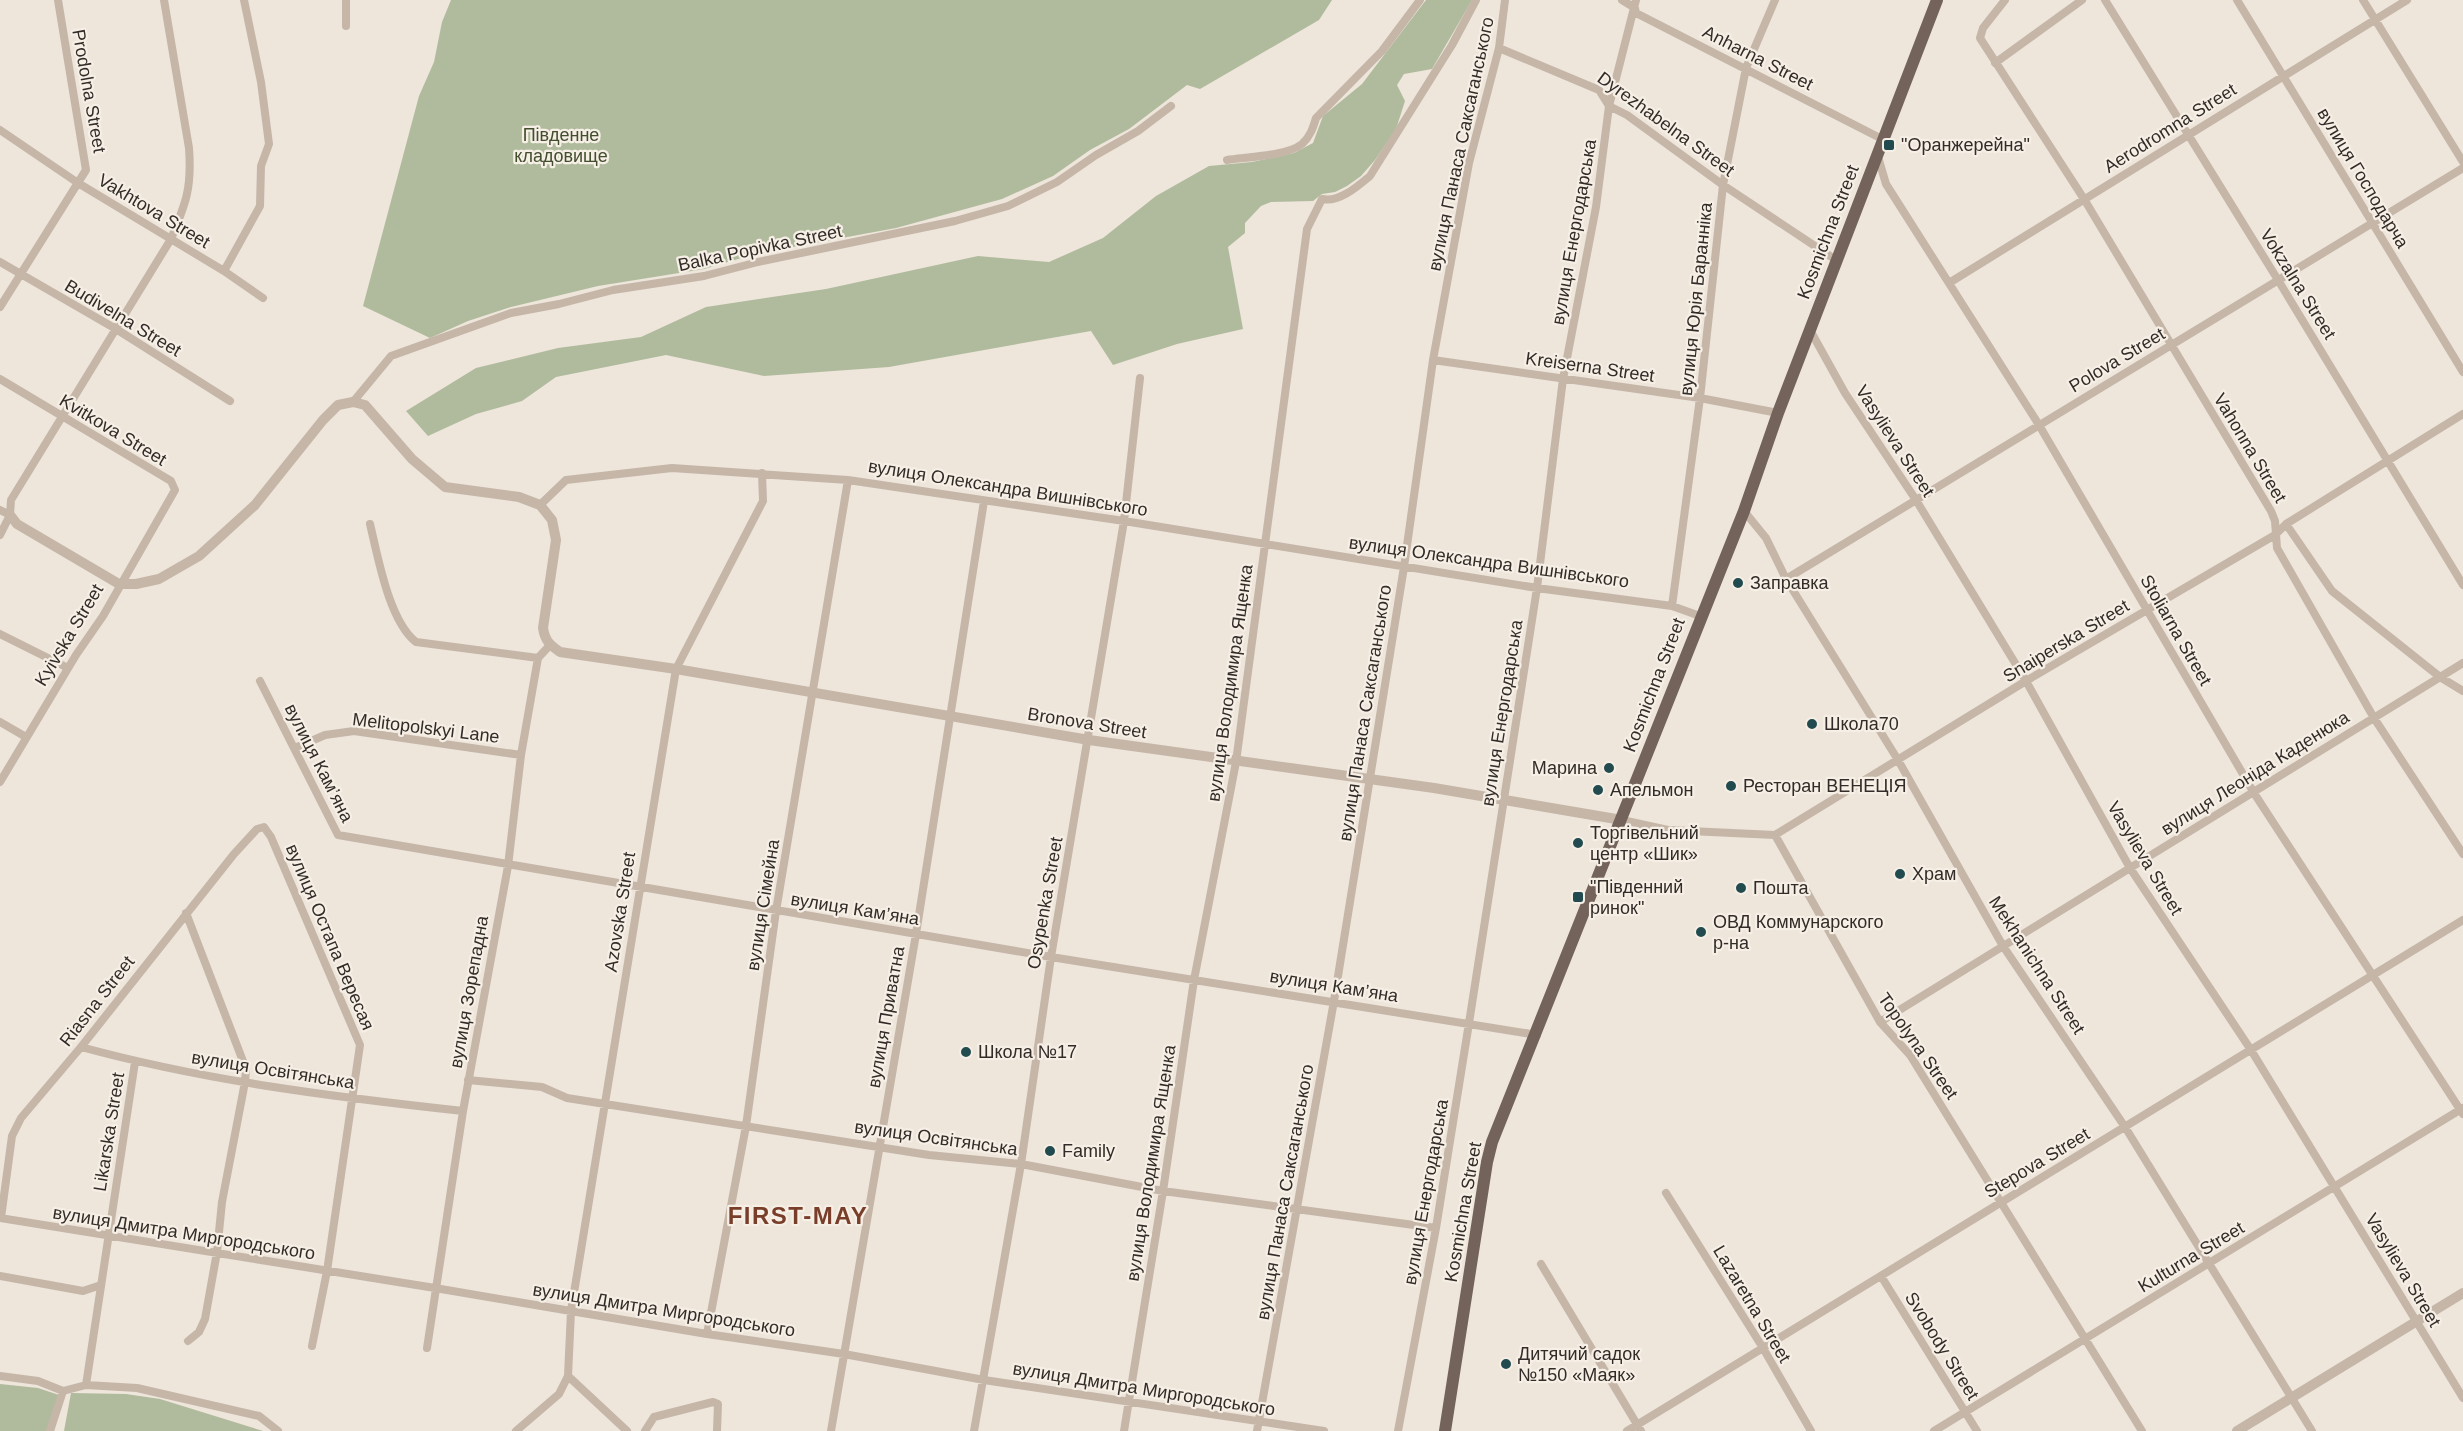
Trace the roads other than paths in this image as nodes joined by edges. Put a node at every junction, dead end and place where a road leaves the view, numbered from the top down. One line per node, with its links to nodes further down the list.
1 (58, 0): 33 (street, Prodolna Street)
2 (164, 0): 37 (street)
3 (244, 0): 40 (street)
4 (346, 0): 19 (street)
5 (1420, 0): 30 (street)
6 (1476, 0): 74 (street, вулиця Володимира Ященка)
7 (1506, 0): 20 (street, вулиця Панаса Саксаганського)
8 (1622, 0): 17 (street, Anharna Street)
9 (1774, 0): 22 (street, вулиця Юрія Баранніка)
10 (1937, 0): 28 (main road, Kosmichna Street)
11 (2005, 0): 21 (street, Vahonna Street)
12 (2082, 0): 21 (street)
13 (2104, 0): 27 (street, Vokzalna Street)
14 (2237, 0): 23 (street, вулиця Господарча)
15 (2363, 0): 18 (street)
16 (2407, 0): 18 (street, Aerodromna Street)
17 (1636, 4): 22 (street, Anharna Street); 25 (street, вулиця Енергодарська)
18 (2375, 20): 23 (street, Aerodromna Street); 31 (street)
19 (346, 26)
20 (1499, 48): 25 (street, Dyrezhabelna Street); 49 (street, вулиця Панаса Саксаганського)
21 (1995, 63): 35 (street, Vahonna Street)
22 (1746, 68): 28 (street, Anharna Street); 34 (street, вулиця Юрія Баранніка)
23 (2283, 76): 27 (street, Aerodromna Street); 36 (street, вулиця Господарча)
24 (1171, 106): 56 (street, Balka Popivka Street)
25 (1610, 106): 34 (street, Dyrezhabelna Street); 52 (street, вулиця Енергодарська)
26 (0, 130): 33 (street, Vakhtova Street)
27 (2188, 135): 35 (street, Aerodromna Street); 42 (street, Vokzalna Street)
28 (1884, 140): 29 (main road, Kosmichna Street)
29 (1877, 154): 38 (main road, Kosmichna Street); 43 (street, Stoliarna Street)
30 (1227, 160)
31 (2463, 162)
32 (2463, 168): 36 (street, Polova Street)
33 (78, 183): 37 (street, Vakhtova Street); 41 (street, Prodolna Street)
34 (1723, 185): 38 (street, Dyrezhabelna Street); 54 (street, вулиця Юрія Баранніка)
35 (2084, 199): 43 (street, Aerodromna Street); 48 (street, Vahonna Street)
36 (2372, 223): 42 (street, Polova Street); 50 (street, вулиця Господарча)
37 (171, 239): 40 (street, Vakhtova Street); 46 (street)
38 (1836, 260): 47 (main road, Kosmichna Street)
39 (0, 262): 41 (street, Budivelna Street)
40 (224, 271): 44 (street, Vakhtova Street)
41 (19, 274): 45 (street, Prodolna Street); 46 (street, Budivelna Street)
42 (2278, 280): 48 (street, Polova Street); 61 (street, Vokzalna Street)
43 (1949, 283): 60 (street, Stoliarna Street)
44 (263, 298)
45 (0, 308)
46 (116, 329): 55 (street, Budivelna Street); 59 (street)
47 (1810, 330): 57 (main road, Kosmichna Street); 64 (street, Vasylieva Street)
48 (2171, 345): 60 (street, Polova Street); 73 (street, Vahonna Street)
49 (1433, 360): 52 (street, Kreiserna Street); 75 (street, вулиця Панаса Саксаганського)
50 (2463, 372)
51 (1140, 378): 69 (street, Osypenka Street)
52 (1563, 379): 54 (street, Kreiserna Street); 79 (street, вулиця Енергодарська)
53 (0, 380): 59 (street, Kvitkova Street)
54 (1701, 398): 57 (street, Kreiserna Street); 80 (street, вулиця Юрія Баранніка)
55 (230, 401)
56 (353, 402): 66 (street); 77 (street, Kyivska Street)
57 (1778, 413): 67 (main road, Kosmichna Street)
58 (2463, 414): 61 (street, Snaiperska Street)
59 (63, 418): 68 (street); 77 (street, Kvitkova Street)
60 (2040, 425): 64 (street, Polova Street); 81 (street, Stoliarna Street)
61 (2388, 460): 71 (street, Snaiperska Street); 78 (street, Vokzalna Street)
62 (762, 473): 63 (street, вулиця Олександра Вишнівського); 66 (street, вулиця Олександра Вишнівського); 88 (street, Azovska Street)
63 (848, 480): 65 (street, вулиця Олександра Вишнівського); 93 (street, вулиця Сімейна)
64 (1916, 500): 76 (street, Polova Street); 91 (street, Vasylieva Street)
65 (984, 501): 69 (street, вулиця Олександра Вишнівського); 94 (street, вулиця Приватна)
66 (540, 506): 84 (street)
67 (1744, 511): 76 (street, Mekhanichna Street); 82 (main road, Kosmichna Street)
68 (5, 512): 72 (street); 77 (street)
69 (1124, 521): 74 (street, вулиця Олександра Вишнівського); 98 (street, Osypenka Street)
70 (370, 524): 85 (street)
71 (2286, 525): 73 (street, Snaiperska Street); 89 (street)
72 (0, 535)
73 (2276, 535): 81 (street, Snaiperska Street); 95 (street, Vahonna Street)
74 (1266, 546): 75 (street, вулиця Олександра Вишнівського); 102 (street, вулиця Володимира Ященка)
75 (1404, 567): 79 (street, вулиця Олександра Вишнівського); 103 (street, вулиця Панаса Саксаганського)
76 (1786, 579): 101 (street, Mekhanichna Street)
77 (120, 584): 87 (street, Kyivska Street)
78 (2463, 585)
79 (1537, 588): 80 (street, вулиця Олександра Вишнівського); 106 (street, вулиця Енергодарська)
80 (1672, 606): 82 (street, вулиця Олександра Вишнівського)
81 (2147, 610): 91 (street, Snaiperska Street); 105 (street, Stoliarna Street)
82 (1700, 616): 107 (main road, Kosmichna Street)
83 (0, 634): 87 (street)
84 (550, 645): 85 (street); 88 (street, Bronova Street)
85 (538, 658): 100 (street, вулиця Зорепадна)
86 (2463, 663): 89 (street, вулиця Леоніда Каденюка)
87 (68, 668): 97 (street, Kyivska Street)
88 (676, 669): 93 (street, Bronova Street); 113 (street, Azovska Street)
89 (2440, 676): 92 (street); 95 (street, вулиця Леоніда Каденюка)
90 (260, 681): 99 (street, вулиця Кам’яна)
91 (2026, 681): 101 (street, Snaiperska Street); 112 (street, Vasylieva Street)
92 (2463, 691)
93 (812, 693): 94 (street, Bronova Street); 114 (street, вулиця Сімейна)
94 (950, 718): 98 (street, Bronova Street); 117 (street, вулиця Приватна)
95 (2374, 718): 105 (street, вулиця Леоніда Каденюка); 110 (street, Vahonna Street)
96 (0, 722): 97 (street)
97 (26, 737): 104 (street, Kyivska Street)
98 (1089, 740): 102 (street, Bronova Street); 119 (street, Osypenka Street)
99 (295, 748): 100 (street, Melitopolskyi Lane); 111 (street, вулиця Кам’яна)
100 (521, 755): 111 (street, вулиця Зорепадна)
101 (1898, 760): 109 (street, Snaiperska Street); 118 (street, Mekhanichna Street)
102 (1236, 762): 103 (street, Bronova Street); 121 (street, вулиця Володимира Ященка)
103 (1370, 780): 106 (street, Bronova Street); 122 (street, вулиця Панаса Саксаганського)
104 (0, 782)
105 (2254, 793): 112 (street, вулиця Леоніда Каденюка); 120 (street, Stoliarna Street)
106 (1504, 799): 107 (street, Bronova Street); 124 (street, вулиця Енергодарська)
107 (1622, 820): 109 (street); 125 (main road, Kosmichna Street)
108 (264, 827): 115 (street, Riasna Street); 131 (street, вулиця Остапа Вересая)
109 (1775, 835): 123 (street, Topolyna Street)
110 (2463, 854)
111 (508, 866): 113 (street, вулиця Кам’яна); 129 (street, вулиця Зорепадна)
112 (2130, 868): 118 (street, вулиця Леоніда Каденюка); 127 (street, Vasylieva Street)
113 (638, 887): 114 (street, вулиця Кам’яна); 132 (street, Azovska Street)
114 (776, 911): 117 (street, вулиця Кам’яна); 135 (street, вулиця Сімейна)
115 (186, 913): 126 (street, Riasna Street); 130 (street)
116 (2463, 921): 120 (street, Stepova Street)
117 (916, 934): 119 (street, вулиця Кам’яна); 137 (street, вулиця Приватна)
118 (2003, 946): 123 (street, вулиця Леоніда Каденюка); 136 (street, Mekhanichna Street)
119 (1051, 957): 121 (street, вулиця Кам’яна); 138 (street, Osypenka Street)
120 (2371, 976): 127 (street, Stepova Street); 134 (street, Stoliarna Street)
121 (1194, 980): 122 (street, вулиця Кам’яна); 140 (street, вулиця Володимира Ященка)
122 (1334, 1001): 124 (street, вулиця Кам’яна); 143 (street, вулиця Панаса Саксаганського)
123 (1880, 1022): 142 (street, Topolyna Street)
124 (1469, 1023): 125 (street, вулиця Кам’яна); 145 (street, вулиця Енергодарська)
125 (1537, 1035): 188 (main road, Kosmichna Street)
126 (81, 1047): 128 (street, вулиця Освітянська); 144 (street, Riasna Street)
127 (2251, 1050): 136 (street, Stepova Street); 139 (street, Vasylieva Street)
128 (135, 1062): 130 (street, вулиця Освітянська); 146 (street, Likarska Street)
129 (468, 1080): 132 (street, вулиця Освітянська); 133 (street, вулиця Зорепадна)
130 (246, 1082): 131 (street, вулиця Освітянська); 147 (street)
131 (352, 1099): 133 (street, вулиця Освітянська); 150 (street, вулиця Остапа Вересая)
132 (606, 1103): 135 (street, вулиця Освітянська); 156 (street, Azovska Street)
133 (463, 1111): 154 (street, вулиця Зорепадна)
134 (2462, 1111): 139 (street, Kulturna Street)
135 (746, 1126): 137 (street, вулиця Освітянська); 158 (street, вулиця Сімейна)
136 (2125, 1127): 142 (street, Stepova Street); 148 (street, Mekhanichna Street)
137 (880, 1146): 138 (street, вулиця Освітянська); 164 (street, вулиця Приватна)
138 (1021, 1164): 140 (street, вулиця Освітянська); 167 (street, Osypenka Street)
139 (2334, 1187): 148 (street, Kulturna Street); 157 (street, Vasylieva Street)
140 (1163, 1191): 143 (street, вулиця Освітянська); 172 (street, вулиця Володимира Ященка)
141 (1666, 1193): 163 (street, Lazaretna Street)
142 (2001, 1203): 152 (street, Stepova Street); 159 (street, Topolyna Street)
143 (1297, 1209): 145 (street, вулиця Освітянська); 174 (street, вулиця Панаса Саксаганського)
144 (0, 1218): 146 (street, вулиця Дмитра Миргородського)
145 (1436, 1228): 187 (street, вулиця Енергодарська)
146 (108, 1236): 147 (street, вулиця Дмитра Миргородського); 153 (street, Likarska Street)
147 (217, 1252): 150 (street, вулиця Дмитра Миргородського); 160 (street)
148 (2209, 1263): 159 (street, Kulturna Street); 170 (street, Mekhanichna Street)
149 (1540, 1264): 175 (street)
150 (327, 1271): 154 (street, вулиця Дмитра Миргородського); 161 (street, вулиця Остапа Вересая)
151 (0, 1276): 153 (street)
152 (1881, 1276): 163 (street, Stepova Street); 173 (street, Svobody Street)
153 (101, 1285): 168 (street, Likarska Street)
154 (435, 1288): 156 (street, вулиця Дмитра Миргородського); 162 (street, вулиця Зорепадна)
155 (2463, 1293): 157 (street)
156 (571, 1311): 158 (street, вулиця Дмитра Миргородського); 166 (street, Azovska Street)
157 (2416, 1321): 170 (street); 171 (street, Vasylieva Street)
158 (707, 1334): 164 (street, вулиця Дмитра Миргородського)
159 (2086, 1339): 173 (street, Kulturna Street); 193 (street, Topolyna Street)
160 (188, 1341)
161 (312, 1346)
162 (427, 1348)
163 (1763, 1348): 175 (street, Stepova Street); 190 (street, Lazaretna Street)
164 (844, 1354): 167 (street, вулиця Дмитра Миргородського); 182 (street, вулиця Приватна)
165 (0, 1376): 169 (street)
166 (568, 1376): 178 (street); 179 (street)
167 (984, 1380): 172 (street, вулиця Дмитра Миргородського); 183 (street, Osypenka Street)
168 (86, 1385): 169 (street); 177 (street)
169 (63, 1391): 176 (street)
170 (2292, 1398): 194 (street); 195 (street, Mekhanichna Street)
171 (2463, 1398)
172 (1129, 1402): 174 (street, вулиця Дмитра Миргородського); 184 (street, вулиця Володимира Ященка)
173 (1966, 1412): 191 (street, Kulturna Street); 192 (street, Svobody Street)
174 (1259, 1421): 185 (street, вулиця Панаса Саксаганського); 186 (street, вулиця Дмитра Миргородського)
175 (1639, 1428): 189 (street, Stepova Street)
176 (50, 1431)
177 (278, 1431)
178 (516, 1431)
179 (627, 1431)
180 (645, 1431): 181 (street)
181 (717, 1431)
182 (831, 1431)
183 (974, 1431)
184 (1124, 1431)
185 (1257, 1431)
186 (1324, 1431)
187 (1398, 1431)
188 (1445, 1431)
189 (1627, 1431)
190 (1811, 1431)
191 (1934, 1431)
192 (1977, 1431)
193 (2142, 1431)
194 (2237, 1431)
195 (2313, 1431)

